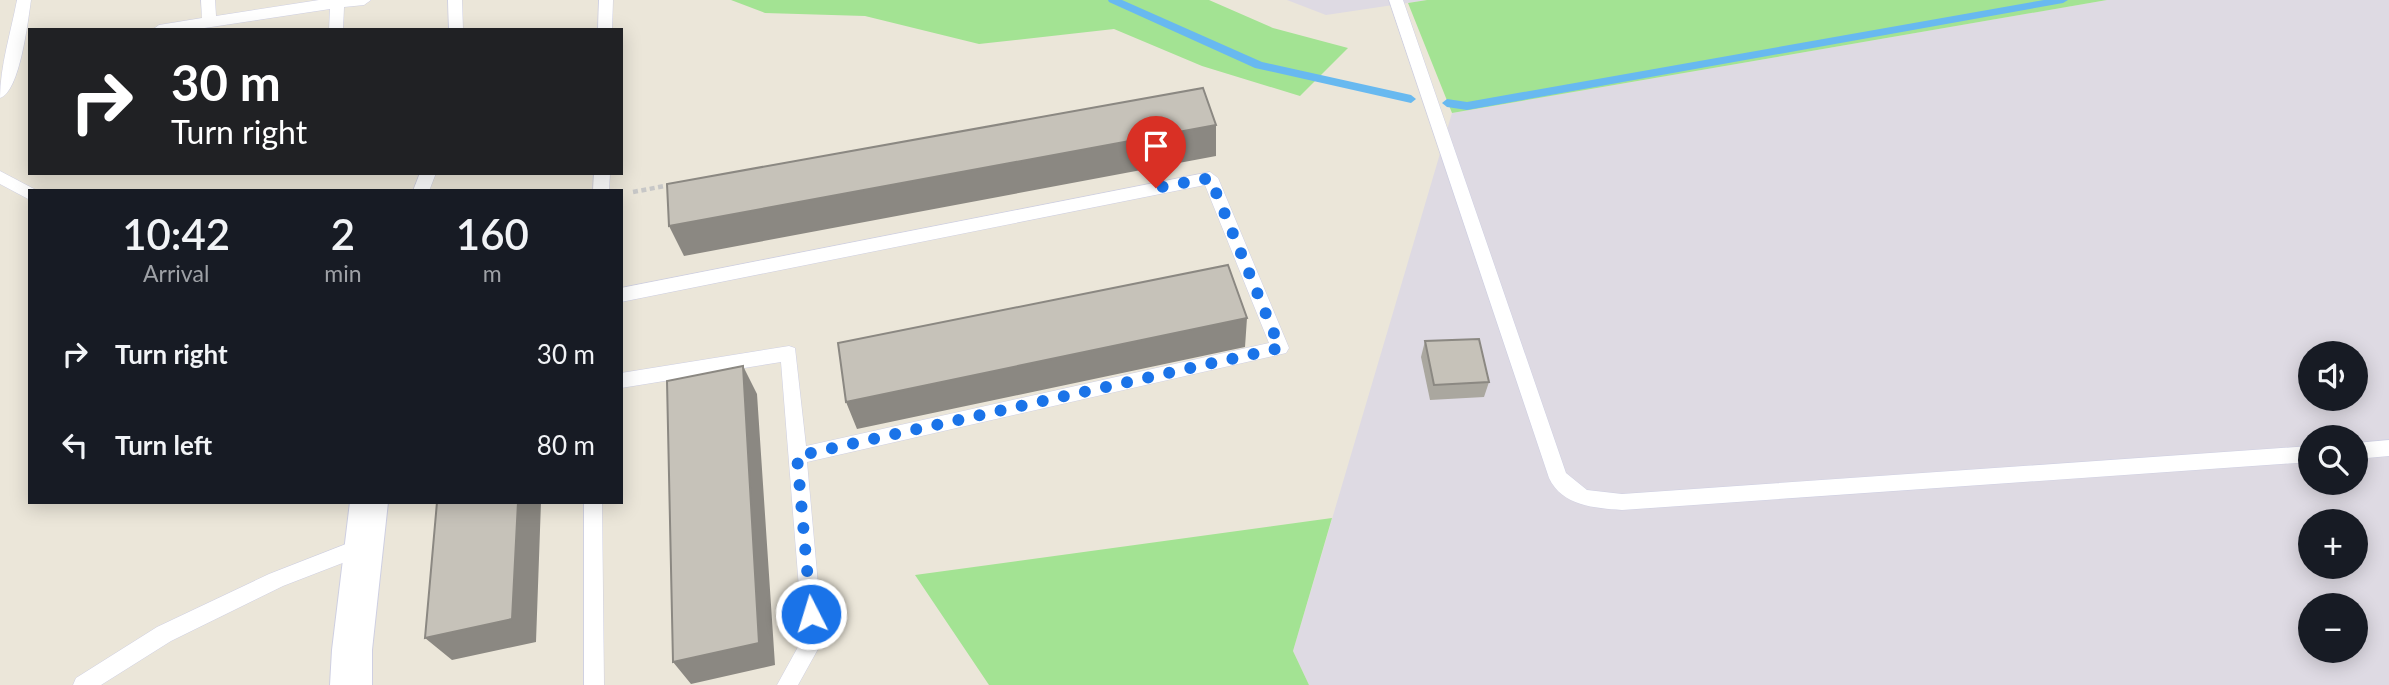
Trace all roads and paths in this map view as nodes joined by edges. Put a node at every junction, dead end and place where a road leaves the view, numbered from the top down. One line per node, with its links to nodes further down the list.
1 (24, 0): 13 (lane)
2 (208, 0): 8 (lane)
3 (364, 0): 7 (lane)
4 (455, 0): 11 (lane)
5 (606, 0): 12 (lane)
6 (1396, 0): 23 (lane)
7 (337, 1): 8 (lane); 10 (lane)
8 (209, 22): 9 (lane)
9 (172, 28)
10 (336, 28)
11 (456, 28)
12 (605, 28)
13 (15, 58): 14 (lane)
14 (0, 93)
15 (0, 177): 18 (lane)
16 (674, 184): 17 (path)
17 (633, 192)
18 (28, 193)
19 (623, 295): 24 (lane)
20 (623, 381): 24 (lane)
21 (2389, 448): 22 (lane)
22 (2368, 450)
23 (2298, 455)
24 (797, 456): 31 (lane)
25 (369, 504): 27 (street)
26 (593, 504): 30 (lane)
27 (364, 546): 28 (lane); 29 (street)
28 (83, 685)
29 (351, 685)
30 (594, 685)
31 (788, 685)

